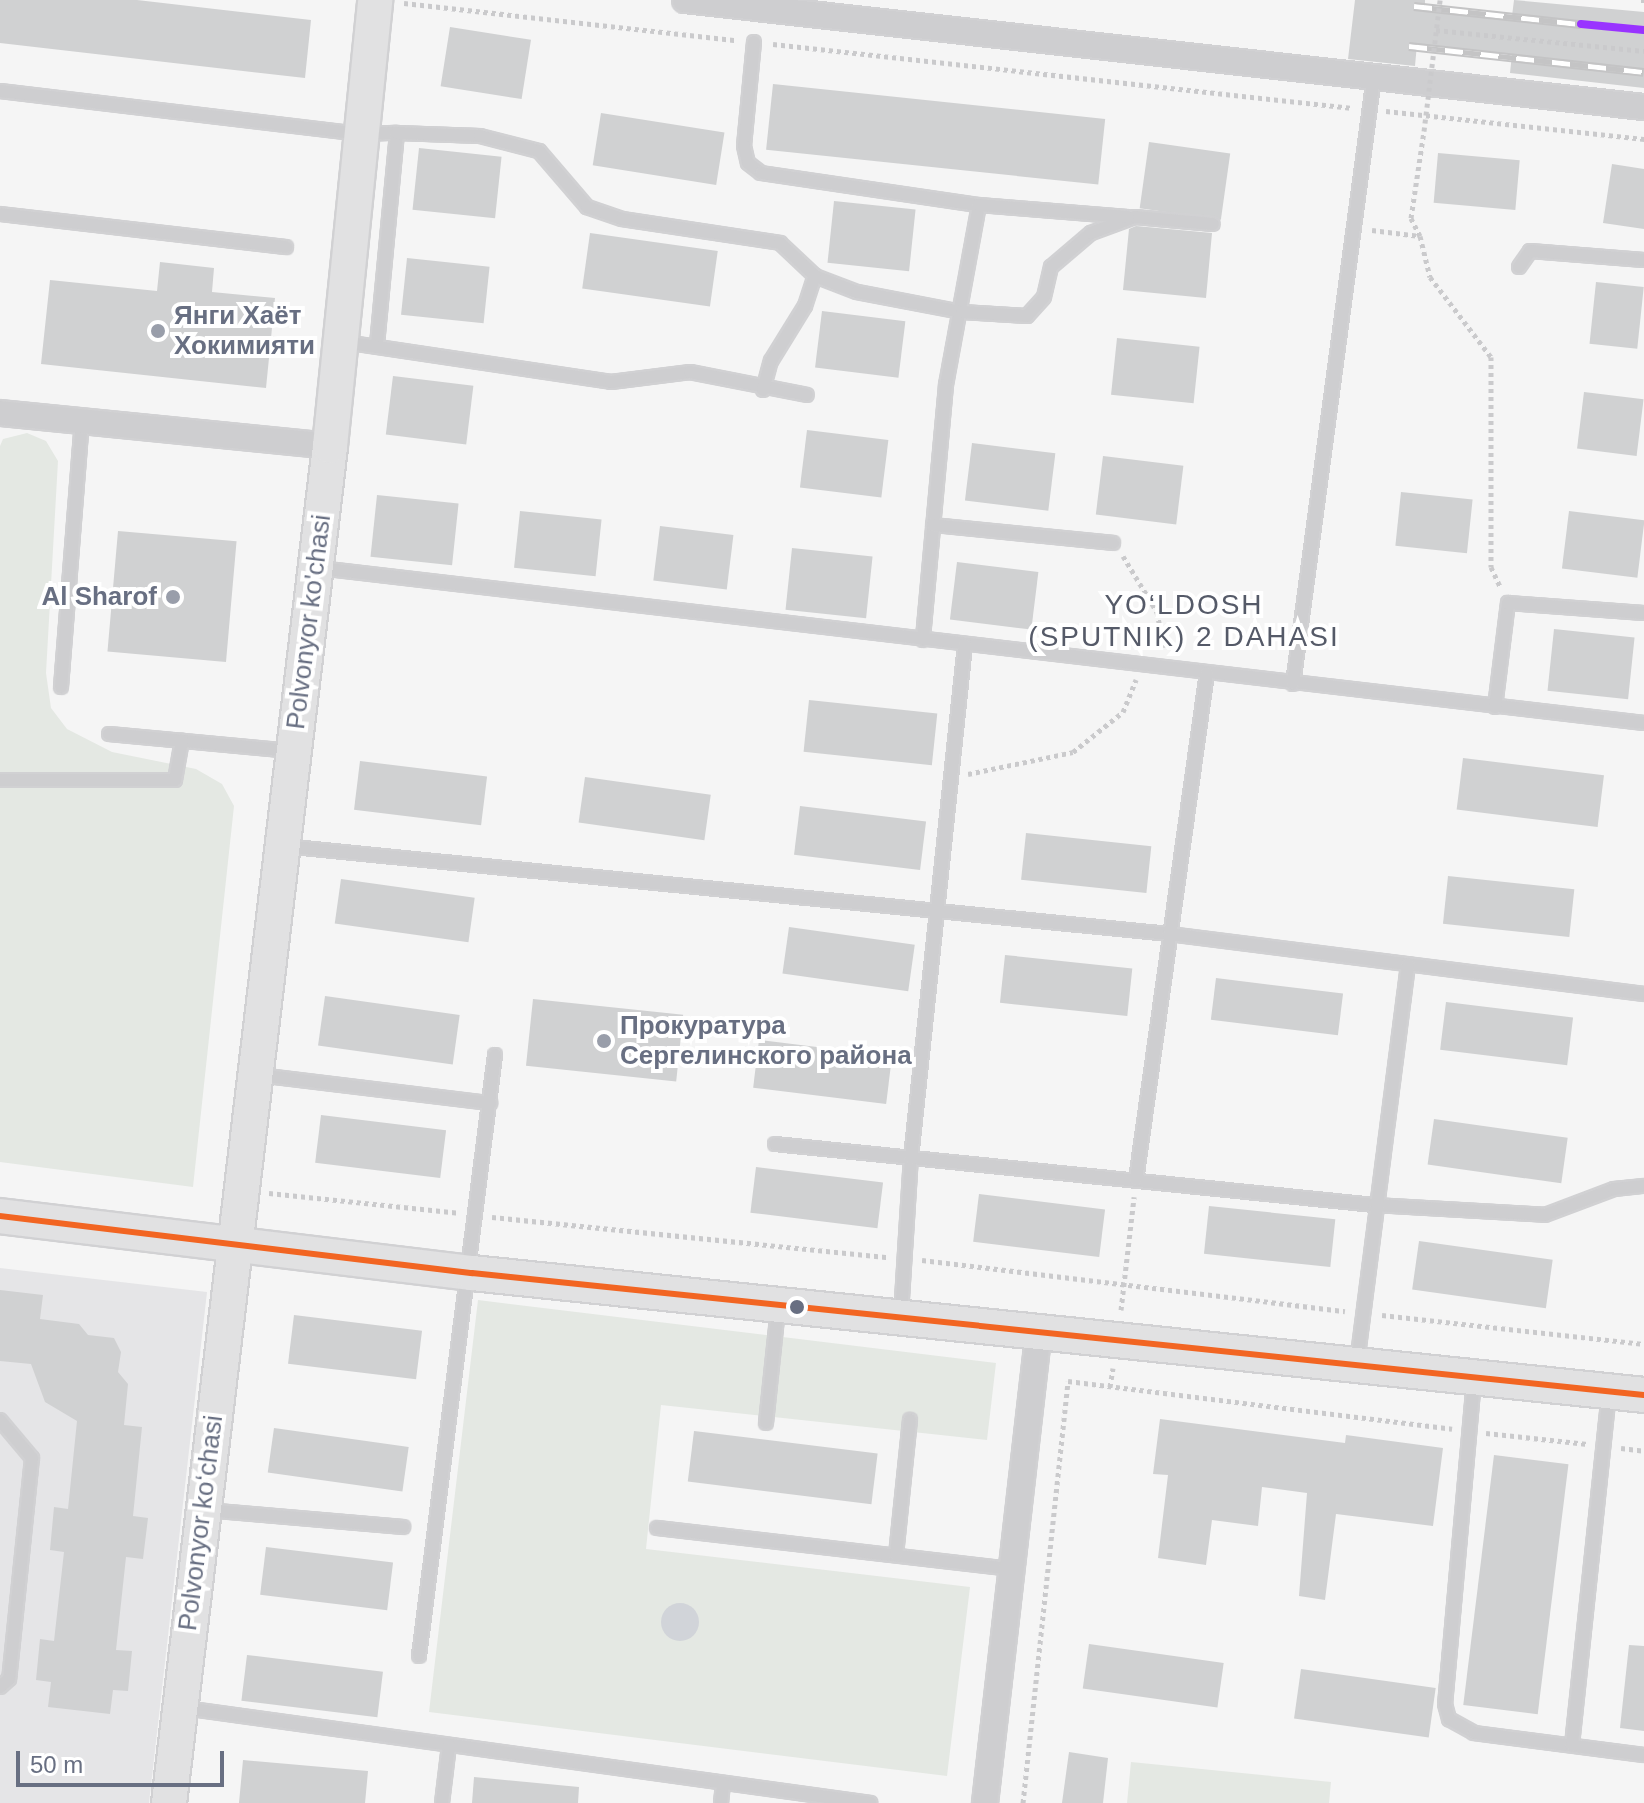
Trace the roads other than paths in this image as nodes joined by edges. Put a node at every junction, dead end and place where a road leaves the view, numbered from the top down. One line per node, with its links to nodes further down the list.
1 (685, 0): 4 (street)
2 (385, 1): 8 (street, Polvonyor ko'chasi)
3 (754, 42): 9 (lane)
4 (1374, 77): 6 (street); 32 (lane)
5 (0, 91): 8 (lane)
6 (1644, 107)
7 (397, 133): 8 (lane); 16 (lane); 19 (lane)
8 (361, 134): 18 (street, Polvonyor ko'chasi)
9 (979, 205): 11 (lane); 17 (lane)
10 (0, 214): 13 (lane)
11 (1135, 217): 12 (lane); 17 (lane)
12 (1213, 224)
13 (286, 247)
14 (1644, 260): 15 (lane)
15 (1519, 267)
16 (815, 276): 17 (lane); 20 (lane)
17 (962, 312): 25 (lane)
18 (340, 342): 19 (lane); 24 (street, Polvonyor ko'chasi)
19 (377, 346): 20 (lane)
20 (763, 390): 21 (lane)
21 (807, 395)
22 (0, 413): 23 (street)
23 (82, 421): 24 (street); 33 (lane)
24 (330, 446): 27 (street, Polvonyor ko'chasi)
25 (933, 525): 26 (lane); 29 (lane)
26 (1113, 543)
27 (316, 568): 29 (lane); 38 (street, Polvonyor ko'chasi)
28 (1644, 613): 34 (lane)
29 (923, 640): 30 (lane)
30 (965, 645): 31 (lane); 41 (lane)
31 (1207, 673): 32 (lane); 42 (lane)
32 (1293, 684): 34 (lane)
33 (61, 687)
34 (1495, 707): 35 (lane)
35 (1644, 723)
36 (109, 734): 37 (lane)
37 (182, 741): 38 (lane); 39 (lane)
38 (294, 751): 40 (street, Polvonyor ko'chasi)
39 (0, 780)
40 (283, 846): 41 (lane); 46 (street, Polvonyor ko'chasi)
41 (938, 911): 42 (lane); 49 (lane)
42 (1169, 934): 43 (lane); 50 (lane)
43 (1408, 964): 44 (lane); 52 (lane)
44 (1644, 994)
45 (495, 1055): 47 (lane)
46 (255, 1075): 47 (lane); 54 (street, Polvonyor ko'chasi)
47 (490, 1103): 55 (lane)
48 (775, 1144): 49 (lane)
49 (911, 1158): 50 (lane); 57 (lane)
50 (1136, 1180): 52 (lane)
51 (1644, 1186): 52 (lane)
52 (1374, 1205): 59 (lane)
53 (0, 1216): 54 (street)
54 (234, 1243): 55 (street); 66 (street, Polvonyor koʻchasi)
55 (472, 1273): 56 (street); 71 (lane)
56 (779, 1305): 57 (street); 65 (lane)
57 (901, 1318): 58 (street)
58 (1039, 1332): 59 (street); 70 (street)
59 (1357, 1366): 60 (street)
60 (1475, 1378): 61 (street); 75 (lane)
61 (1609, 1392): 62 (street); 75 (lane)
62 (1644, 1395)
63 (0, 1420): 72 (lane)
64 (910, 1420): 69 (lane)
65 (766, 1423)
66 (203, 1510): 67 (lane); 73 (street, Polvonyor koʻchasi)
67 (403, 1527)
68 (657, 1528): 69 (lane)
69 (896, 1555): 70 (lane)
70 (1011, 1569): 82 (street)
71 (419, 1656)
72 (0, 1687)
73 (180, 1708): 74 (lane); 78 (street, Polvonyor koʻchasi)
74 (449, 1745): 77 (lane); 79 (lane)
75 (1572, 1745): 76 (lane)
76 (1644, 1755)
77 (723, 1783): 80 (lane); 81 (lane)
78 (169, 1803)
79 (442, 1803)
80 (721, 1803)
81 (870, 1803)
82 (985, 1803)

